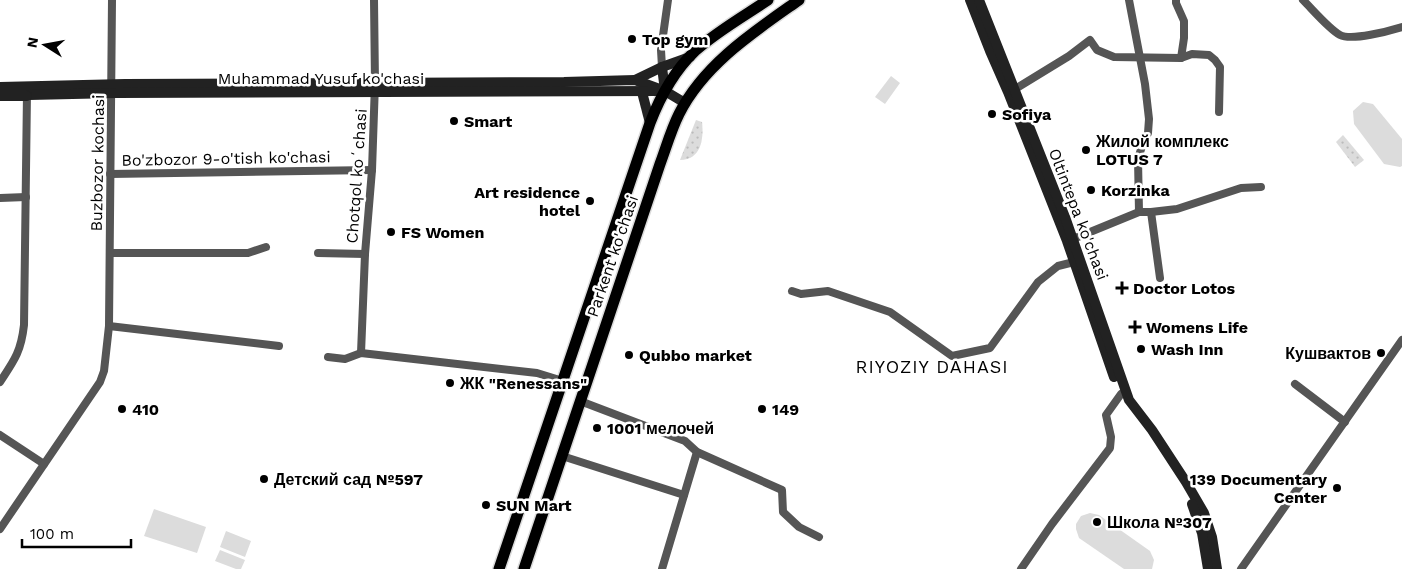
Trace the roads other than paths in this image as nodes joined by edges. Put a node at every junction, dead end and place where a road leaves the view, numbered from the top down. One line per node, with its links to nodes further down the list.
1 (112, 0): 20 (street, Buzbozor kochasi)
2 (374, 0): 19 (street, Chotqol koʻchasi)
3 (668, 0): 16 (street)
4 (768, 0): 13 (main road, Parkent ko'chasi)
5 (800, 0): 26 (main road, Parkent ko'chasi)
6 (970, 0): 12 (street, Oltintepa ko'chasi)
7 (979, 0): 12 (street, Oltintepa ko'chasi)
8 (1129, 0): 14 (street)
9 (1176, 0): 15 (street)
10 (1303, 0): 11 (street)
11 (1402, 27)
12 (994, 50): 21 (street, Oltintepa ko'chasi)
13 (690, 57): 16 (street, Muhammad Yusuf ko'chasi); 22 (main road, Parkent ko'chasi)
14 (1140, 58): 15 (street); 21 (street); 34 (street)
15 (1181, 58): 27 (street)
16 (662, 67): 17 (street, Muhammad Yusuf ko'chasi); 22 (street)
17 (635, 80): 19 (street, Muhammad Yusuf ko'chasi); 22 (street, Muhammad Yusuf ko'chasi)
18 (0, 87): 24 (street, Muhammad Yusuf ko'chasi)
19 (375, 88): 20 (street, Muhammad Yusuf ko'chasi); 23 (street, Muhammad Yusuf ko'chasi); 29 (street, Chotqol koʻchasi)
20 (111, 89): 24 (street, Muhammad Yusuf ko'chasi); 30 (street, Buzbozor kochasi)
21 (1012, 90): 36 (street, Oltintepa ko'chasi); 41 (street, Oltintepa ko'chasi)
22 (665, 91): 23 (street, Muhammad Yusuf ko'chasi); 26 (street, Muhammad Yusuf ko'chasi); 28 (main road, Parkent ko'chasi)
23 (642, 92): 28 (street)
24 (27, 93): 25 (street, Muhammad Yusuf ko'chasi); 32 (street)
25 (0, 96)
26 (685, 103): 53 (main road, Parkent ko'chasi)
27 (1219, 112)
28 (650, 123): 49 (main road, Parkent ko'chasi)
29 (372, 170): 30 (street, Bo'zbozor 9-o'tish ko'chasi); 40 (street, Chotqol koʻchasi)
30 (110, 174): 38 (street, Buzbozor kochasi)
31 (1261, 187): 35 (street)
32 (26, 197): 33 (street); 50 (street)
33 (0, 198)
34 (1139, 212): 35 (street); 36 (street)
35 (1151, 212): 42 (street)
36 (1073, 239): 41 (street, Oltintepa ko'chasi)
37 (266, 247): 38 (street)
38 (110, 253): 44 (street, Buzbozor kochasi)
39 (318, 253): 40 (street)
40 (365, 254): 47 (street, Chotqol koʻchasi)
41 (1078, 261): 43 (street); 52 (street, Oltintepa ko'chasi)
42 (1160, 278)
43 (792, 291)
44 (109, 326): 46 (street); 59 (street, Buzbozor kochasi)
45 (1402, 340): 54 (street)
46 (279, 346)
47 (361, 353): 48 (street); 49 (street)
48 (328, 357)
49 (563, 381): 63 (main road, Parkent ko'chasi)
50 (0, 382)
51 (1295, 384): 54 (street)
52 (1125, 397): 55 (street, Oltintepa ko'chasi); 66 (street)
53 (580, 401): 57 (street); 58 (main road, Parkent ko'chasi)
54 (1345, 422): 69 (street)
55 (1148, 428): 67 (street, Oltintepa ko'chasi); 68 (street, Oltintepa ko'chasi)
56 (0, 435): 59 (street)
57 (697, 452): 60 (street); 62 (street)
58 (562, 456): 60 (street); 64 (main road, Parkent ko'chasi)
59 (44, 464): 61 (street, Buzbozor kochasi)
60 (684, 495): 65 (street)
61 (0, 529)
62 (819, 537)
63 (499, 569)
64 (524, 569)
65 (662, 569)
66 (1021, 569)
67 (1208, 569)
68 (1217, 569)
69 (1241, 569)

